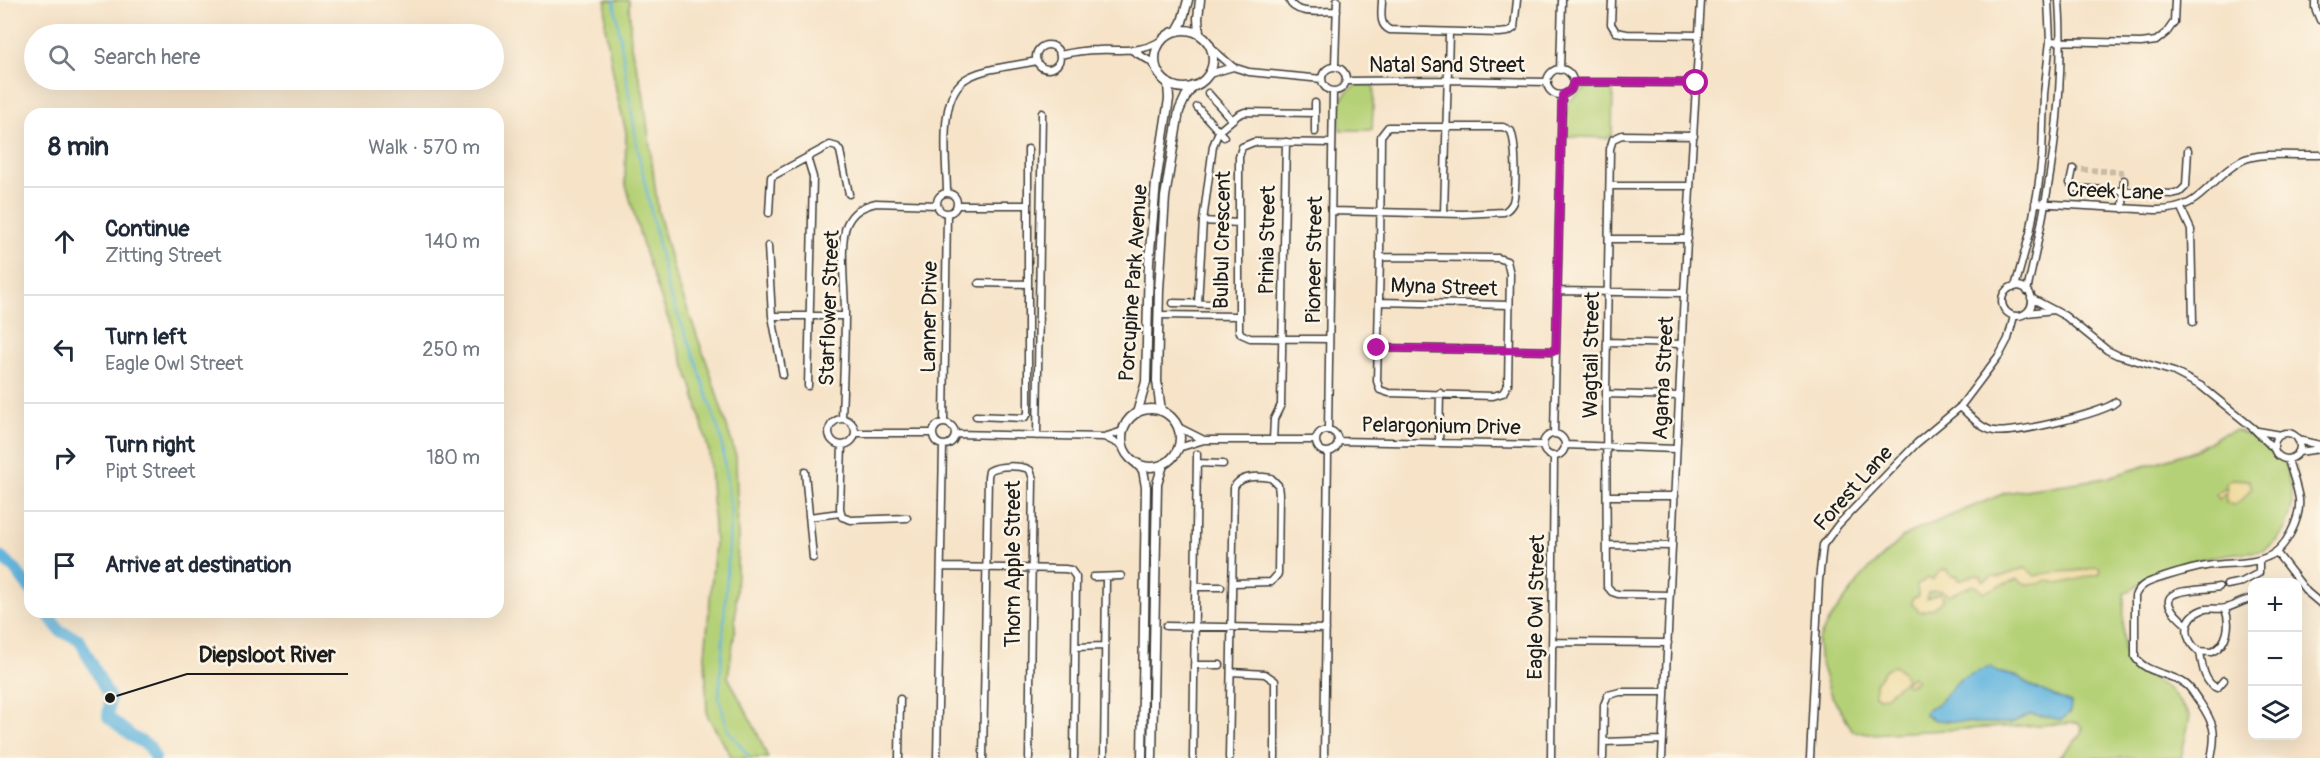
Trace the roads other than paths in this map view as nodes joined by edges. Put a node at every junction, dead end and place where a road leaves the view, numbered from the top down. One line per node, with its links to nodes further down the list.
1 (1188, 0): 16 (street)
2 (1200, 0): 18 (street)
3 (1290, 0): 14 (street)
4 (1337, 0): 14 (street)
5 (1382, 0): 17 (street)
6 (1517, 0): 17 (street)
7 (1562, 0): 30 (street)
8 (1612, 0): 19 (street)
9 (1701, 0): 19 (street, Agama Street)
10 (2048, 0): 21 (street)
11 (2059, 0): 22 (street)
12 (2175, 0): 22 (street)
13 (2315, 0): 15 (street)
14 (1337, 11): 27 (street)
15 (2320, 20)
16 (1177, 31): 18 (street); 20 (street)
17 (1449, 33): 33 (street)
18 (1199, 34): 23 (street)
19 (1699, 36): 38 (street, Agama Street)
20 (1163, 39): 24 (street); 29 (street)
21 (2050, 41): 22 (street); 65 (street)
22 (2061, 41): 66 (street)
23 (1210, 47): 28 (street); 31 (street)
24 (1133, 51): 25 (street); 29 (street)
25 (1060, 55): 26 (street); 26 (street)
26 (1037, 61): 62 (street)
27 (1335, 66): 32 (street); 34 (street)
28 (1233, 67): 31 (street); 32 (street)
29 (1158, 70): 35 (street)
30 (1560, 70): 36 (street); 37 (street)
31 (1209, 74): 39 (street)
32 (1322, 79): 40 (street)
33 (1448, 80): 34 (street, Natal Sand Street); 36 (street, Natal Sand Street); 48 (street)
34 (1347, 81): 40 (street)
35 (1168, 82): 39 (street); 120 (street, Porcupine Park Avenue)
36 (1548, 82): 42 (street)
37 (1573, 82): 38 (street); 42 (street)
38 (1696, 83): 51 (street, Agama Street)
39 (1193, 86): 98 (street, Porcupine Park Avenue)
40 (1333, 91): 53 (street, Pioneer Street)
41 (1208, 93): 47 (street)
42 (1562, 95): 87 (street)
43 (1315, 103): 46 (street)
44 (1197, 107): 50 (street)
45 (1042, 113): 133 (street)
46 (1315, 114): 47 (street); 49 (street)
47 (1232, 120): 50 (street)
48 (1448, 128): 73 (street); 76 (street); 76 (street)
49 (1315, 132)
50 (1222, 134): 77 (street)
51 (1694, 136): 60 (street, Wagtail Street); 61 (street, Agama Street)
52 (1286, 142): 53 (street, Bulbul Crescent); 78 (street, Bulbul Crescent); 105 (street, Prinia Street)
53 (1332, 143): 72 (street, Pioneer Street)
54 (1028, 149): 69 (street)
55 (2188, 150): 63 (street)
56 (2320, 155): 70 (street, Creek Lane)
57 (807, 157): 64 (street); 74 (street); 100 (street)
58 (2073, 169): 63 (street)
59 (2124, 180): 63 (street)
60 (1610, 186): 61 (street); 79 (street, Wagtail Street)
61 (1690, 186): 80 (street, Agama Street)
62 (947, 193): 67 (street); 68 (street)
63 (2124, 193): 71 (street)
64 (849, 194)
65 (2035, 203): 66 (street, Creek Lane); 85 (street)
66 (2046, 204): 71 (street, Creek Lane); 88 (street)
67 (937, 205): 75 (street); 101 (street, Starflower Street)
68 (957, 205): 69 (street); 75 (street)
69 (1028, 205): 84 (street)
70 (2181, 208): 71 (street, Creek Lane); 104 (street)
71 (2123, 209)
72 (1331, 211): 73 (street); 106 (street, Pioneer Street)
73 (1380, 211): 76 (street); 82 (street)
74 (769, 213)
75 (947, 213): 123 (street, Lanner Drive)
76 (1444, 213)
77 (1203, 221): 78 (street); 93 (street)
78 (1239, 223): 102 (street, Bulbul Crescent)
79 (1609, 239): 80 (street); 86 (street, Wagtail Street)
80 (1688, 239): 89 (street, Agama Street)
81 (768, 246): 99 (street)
82 (1380, 257): 91 (street); 95 (street)
83 (979, 283): 84 (street)
84 (1028, 284): 121 (street)
85 (2015, 287): 88 (street); 103 (street)
86 (1608, 290): 87 (street); 89 (street); 107 (street, Wagtail Street)
87 (1557, 291): 111 (street)
88 (2028, 291): 90 (street)
89 (1684, 293): 108 (street, Agama Street)
90 (2031, 298): 96 (street); 97 (street)
91 (1379, 302): 95 (street, Myna Street); 109 (street)
92 (1173, 303): 93 (street)
93 (1198, 303): 94 (street)
94 (1218, 304)
95 (1509, 305): 110 (street)
96 (2055, 310): 97 (street); 126 (street)
97 (2027, 312): 103 (street)
98 (1158, 315): 102 (street); 119 (street, Porcupine Park Avenue)
99 (772, 316): 100 (street); 112 (street)
100 (810, 316): 101 (street); 113 (street)
101 (845, 316): 122 (street, Starflower Street)
102 (1237, 316): 105 (street, Bulbul Crescent)
103 (2014, 316): 118 (street, Forest Lane)
104 (2193, 322)
105 (1282, 339): 106 (street, Bulbul Crescent); 136 (street, Prinia Street)
106 (1329, 339): 125 (street, Pioneer Street)
107 (1607, 342): 108 (street); 115 (street, Wagtail Street)
108 (1682, 344): 116 (street, Agama Street)
109 (1377, 348): 110 (street); 114 (street)
110 (1508, 351): 111 (street); 114 (street)
111 (1556, 351): 131 (street)
112 (783, 375)
113 (808, 386)
114 (1440, 393): 140 (street)
115 (1606, 394): 116 (street); 146 (street, Wagtail Street)
116 (1679, 396): 149 (street, Agama Street)
117 (2116, 402): 118 (street)
118 (1960, 407): 217 (street, Forest Lane)
119 (1161, 411): 120 (street); 124 (street)
120 (1137, 413): 127 (street)
121 (976, 416)
122 (842, 419): 128 (street); 141 (street)
123 (944, 422): 129 (street); 130 (street)
124 (1178, 427): 135 (street); 148 (street)
125 (1328, 430): 138 (street); 139 (street)
126 (2255, 430): 132 (street); 150 (street)
127 (1123, 431): 134 (street); 145 (street)
128 (855, 433): 129 (street); 141 (street)
129 (932, 434): 144 (street)
130 (955, 434): 133 (street); 144 (street)
131 (1554, 434): 142 (street); 143 (street)
132 (2281, 435): 137 (street); 150 (street)
133 (1037, 436): 134 (street)
134 (1104, 436): 145 (street)
135 (1204, 440): 136 (street); 148 (street)
136 (1273, 440): 138 (street)
137 (2298, 440): 147 (street); 151 (street)
138 (1316, 441): 152 (street)
139 (1338, 441): 140 (street, Pelargonium Drive); 152 (street)
140 (1439, 442): 142 (street, Pelargonium Drive)
141 (842, 445): 163 (street)
142 (1543, 445): 154 (street)
143 (1565, 445): 146 (street); 154 (street)
144 (943, 446): 171 (street)
145 (1123, 446): 157 (street)
146 (1607, 447): 149 (street); 161 (street, Wagtail Street)
147 (2320, 447): 151 (street)
148 (1178, 448): 159 (street)
149 (1676, 449): 162 (street, Agama Street)
150 (2274, 449): 155 (street)
151 (2299, 452): 155 (street)
152 (1328, 453): 188 (street)
153 (1197, 454): 156 (street)
154 (1554, 456): 189 (street, Eagle Owl Street)
155 (2288, 460): 168 (street)
156 (1197, 463): 158 (street); 178 (street)
157 (1137, 464): 159 (street); 208 (street)
158 (1223, 464)
159 (1163, 465): 209 (street)
160 (805, 472): 164 (street)
161 (1608, 495): 162 (street); 166 (street, Wagtail Street)
162 (1675, 496): 167 (street, Agama Street)
163 (840, 513): 164 (street); 165 (street)
164 (809, 517): 169 (street)
165 (907, 518)
166 (1607, 545): 167 (street); 180 (street, Wagtail Street)
167 (1672, 546): 180 (street, Agama Street)
168 (2276, 552): 170 (street); 182 (street)
169 (813, 558)
170 (2259, 560): 184 (street); 218 (street)
171 (940, 567): 172 (street); 203 (street)
172 (986, 567): 173 (street); 173 (street, Thorn Apple Street); 204 (street)
173 (1032, 568): 192 (street); 205 (street, Thorn Apple Street)
174 (1121, 576): 176 (street)
175 (1094, 577): 176 (street)
176 (1106, 577): 191 (street)
177 (1233, 583): 177 (street); 187 (street)
178 (1196, 587): 179 (street); 186 (street)
179 (1221, 587)
180 (1671, 595): 190 (street, Agama Street)
181 (2248, 601): 183 (street)
182 (2320, 603)
183 (2225, 609): 184 (street); 193 (street)
184 (2187, 625): 193 (street)
185 (1166, 626): 186 (street)
186 (1195, 627): 187 (street); 194 (street)
187 (1233, 628): 188 (street); 196 (street)
188 (1326, 629): 213 (street)
189 (1552, 642): 190 (street); 214 (street, Eagle Owl Street)
190 (1668, 643): 198 (street, Agama Street)
191 (1104, 646): 192 (street); 207 (street)
192 (1076, 647): 206 (street)
193 (2200, 652): 197 (street)
194 (1194, 665): 195 (street); 210 (street)
195 (1220, 665)
196 (1232, 672): 211 (street); 212 (street)
197 (2224, 681)
198 (1665, 692): 200 (street, Agama Street); 201 (street)
199 (900, 699): 202 (street)
200 (1663, 740): 201 (street); 216 (street, Agama Street)
201 (1604, 742): 215 (street)
202 (899, 758)
203 (937, 758)
204 (983, 758)
205 (1029, 758)
206 (1074, 758)
207 (1104, 758)
208 (1142, 758)
209 (1152, 758)
210 (1193, 758)
211 (1229, 758)
212 (1275, 758)
213 (1324, 758)
214 (1551, 758)
215 (1603, 758)
216 (1662, 758)
217 (1810, 758)
218 (2211, 758)

